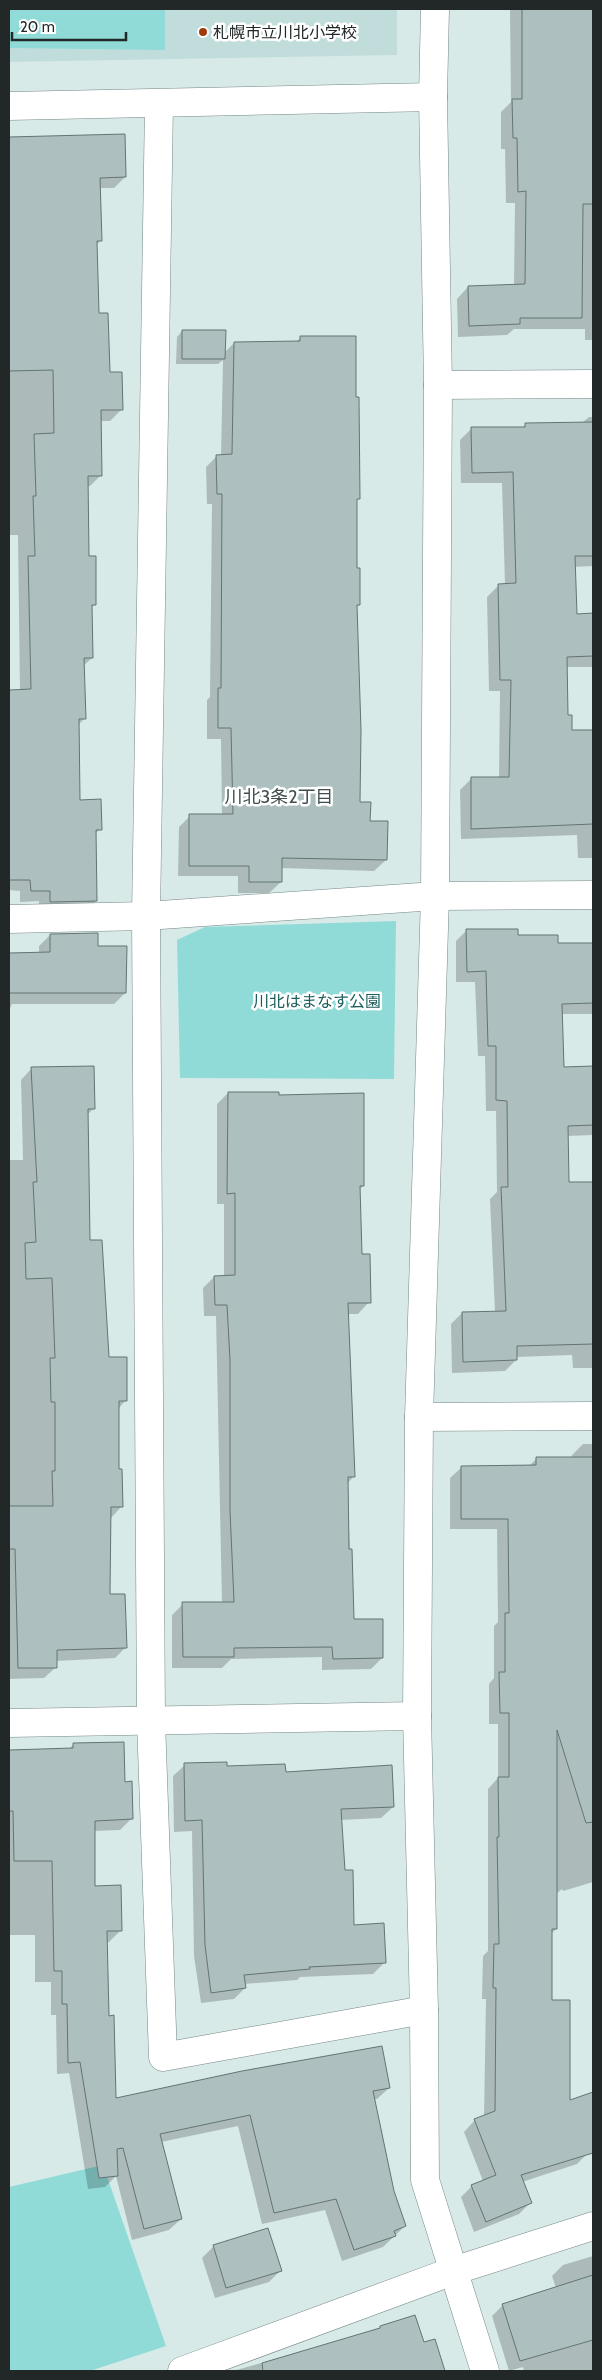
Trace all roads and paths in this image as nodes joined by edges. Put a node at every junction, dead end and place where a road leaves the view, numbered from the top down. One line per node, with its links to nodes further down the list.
1 (435, 9): 2 (street)
2 (434, 97): 3 (street); 6 (street)
3 (160, 104): 4 (street); 9 (street)
4 (9, 106)
5 (593, 384): 6 (street)
6 (438, 385): 8 (street)
7 (593, 895): 8 (street)
8 (435, 896): 9 (street); 12 (street)
9 (146, 916): 10 (street); 14 (street)
10 (9, 919)
11 (593, 1416): 12 (street)
12 (419, 1417): 13 (street)
13 (417, 1716): 14 (street); 16 (street)
14 (152, 1721): 15 (street); 16 (street)
15 (9, 1723)
16 (424, 2010): 18 (street)
17 (593, 2226): 18 (street)
18 (453, 2271): 19 (street); 20 (street)
19 (186, 2371)
20 (485, 2371)

